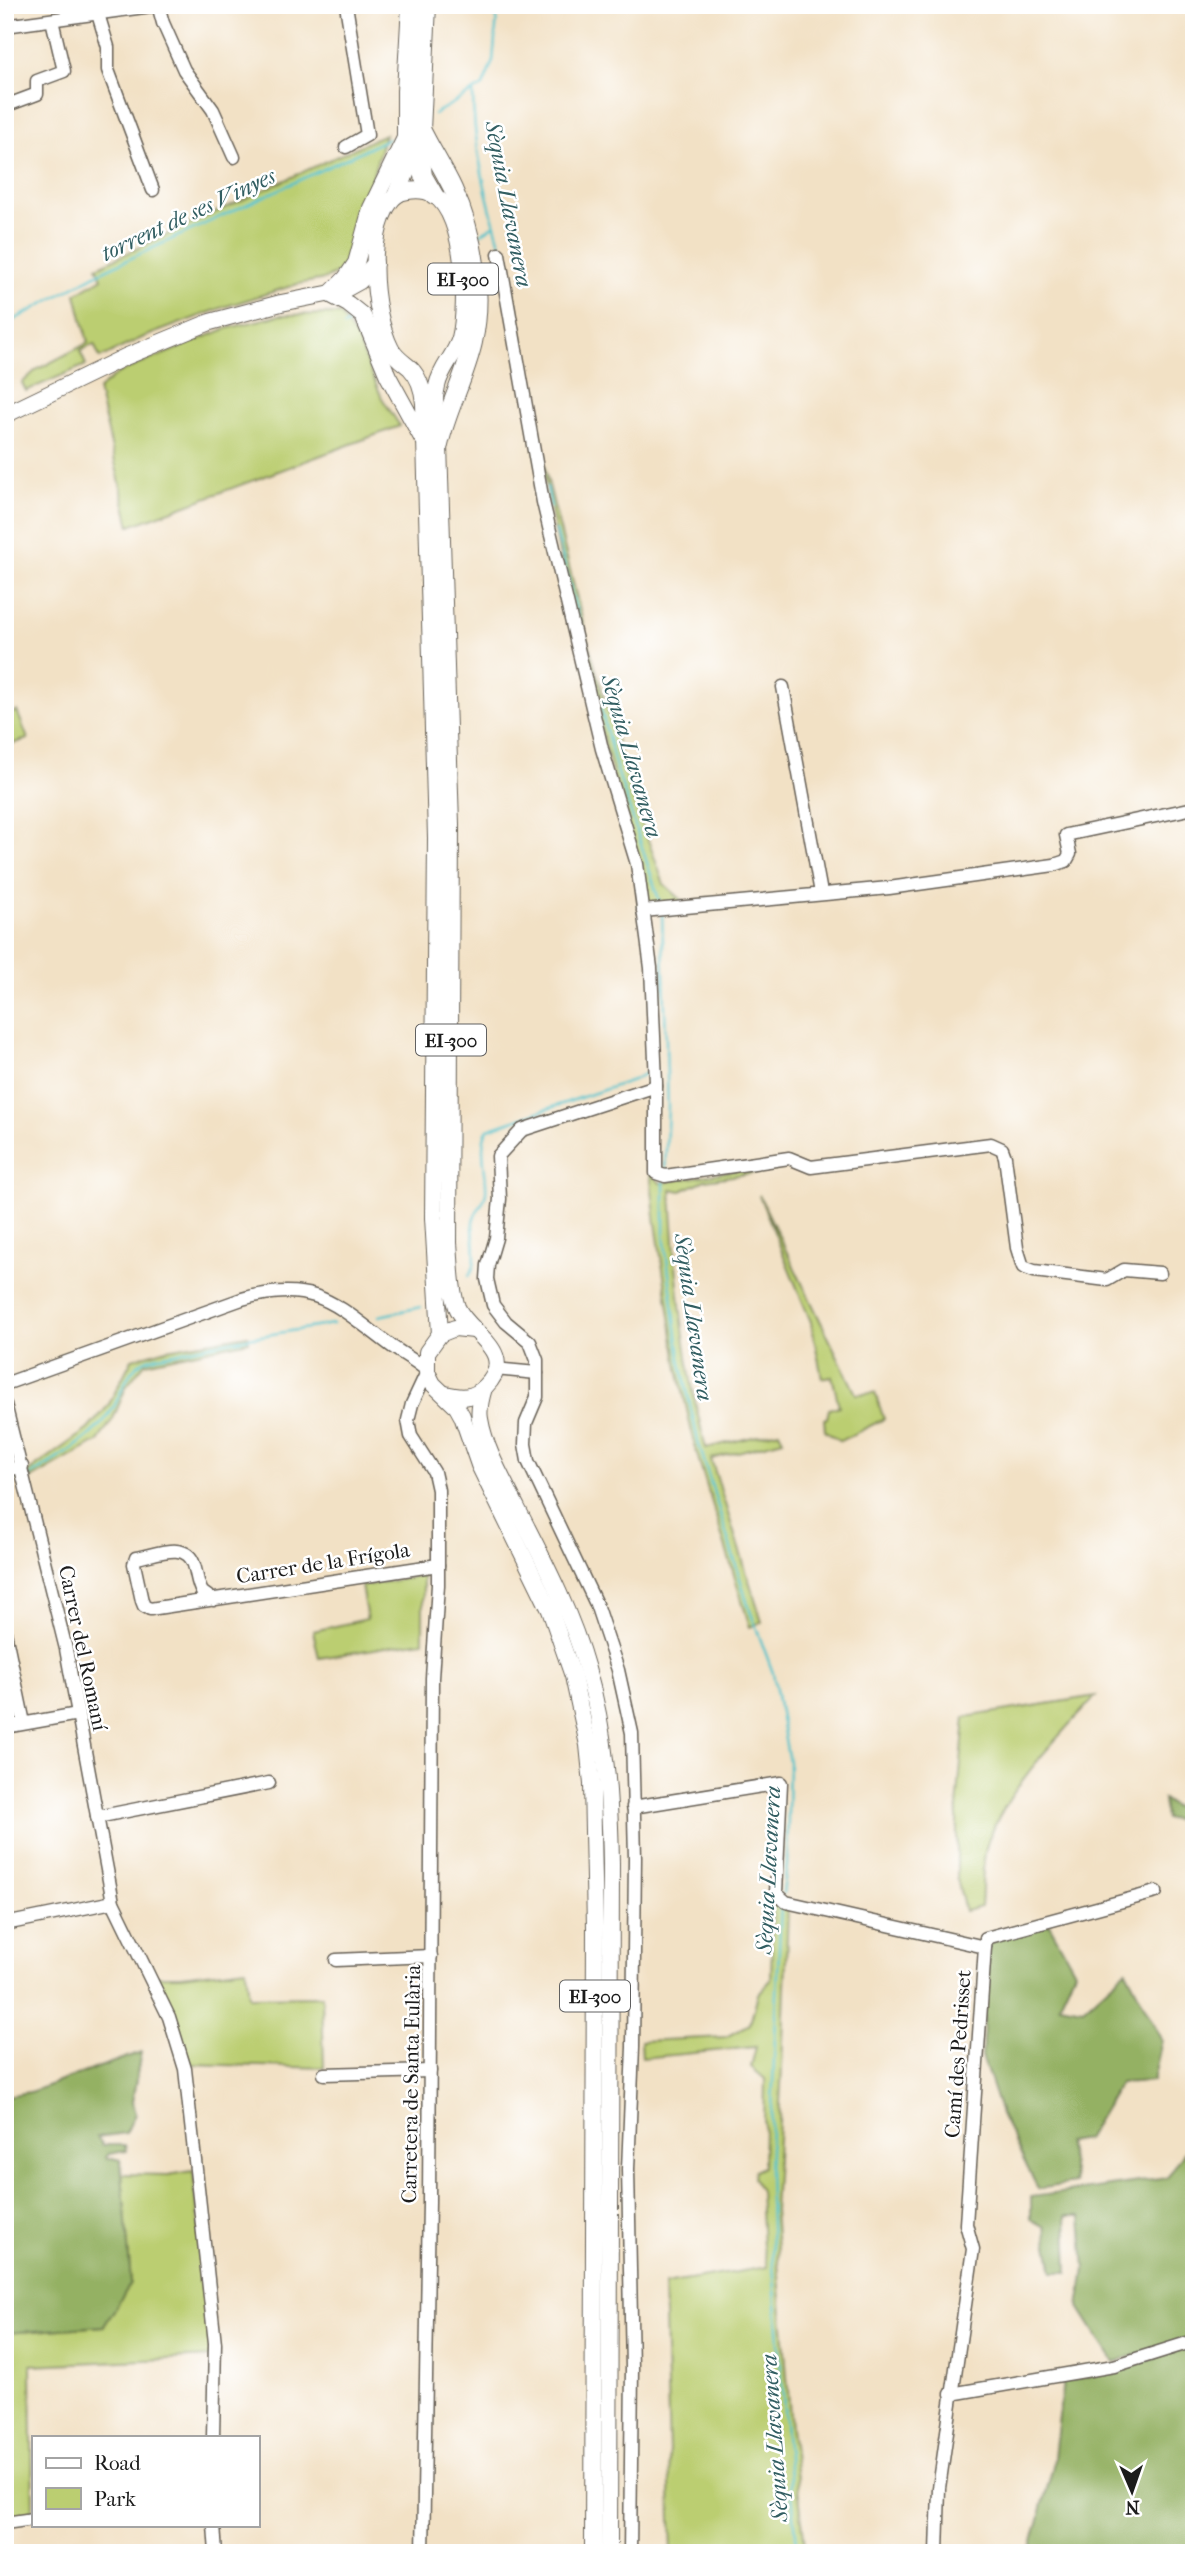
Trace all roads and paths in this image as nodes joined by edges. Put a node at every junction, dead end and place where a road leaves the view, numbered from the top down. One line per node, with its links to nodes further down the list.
1 (346, 5): 11 (street)
2 (411, 5): 10 (highway, EI-300)
3 (427, 5): 9 (highway, EI-300)
4 (152, 6): 5 (street); 12 (street)
5 (98, 14): 6 (street); 13 (street)
6 (52, 20): 7 (street); 8 (street)
7 (5, 26)
8 (5, 106)
9 (420, 127): 15 (highway, EI-300); 24 (highway, EI-300)
10 (405, 138): 14 (highway, EI-300); 18 (main road)
11 (346, 147)
12 (234, 157)
13 (153, 190)
14 (397, 194): 15 (main road); 17 (main road, EI-300)
15 (434, 195): 20 (main road, EI-300)
16 (499, 254): 28 (street)
17 (376, 263): 18 (main road); 19 (main road, EI-300)
18 (329, 294): 19 (main road); 22 (main road); 24 (main road)
19 (380, 316): 21 (main road, EI-300)
20 (445, 365): 21 (main road); 24 (main road, EI-300)
21 (410, 369): 24 (main road, EI-300)
22 (13, 404): 23 (main road)
23 (5, 415)
24 (432, 446): 31 (main road, EI-300); 32 (main road, EI-300)
25 (783, 687): 27 (street)
26 (1194, 808): 27 (street)
27 (821, 893): 28 (street)
28 (643, 911): 29 (street)
29 (656, 1086): 30 (street); 36 (street)
30 (1160, 1273)
31 (474, 1330): 32 (main road); 34 (main road, EI-300)
32 (435, 1341): 33 (street); 35 (main road, EI-300)
33 (399, 1352): 35 (street); 37 (street)
34 (495, 1369): 36 (street); 38 (main road, EI-300)
35 (427, 1371): 39 (main road, EI-300); 40 (street, Carretera de Santa Eulària)
36 (537, 1373): 51 (street)
37 (5, 1384)
38 (484, 1388): 39 (main road); 70 (main road, EI-300)
39 (443, 1393): 40 (street); 69 (main road, EI-300)
40 (416, 1397): 44 (street, Carretera de Santa Eulària)
41 (5, 1404): 42 (street, Carrer del Romaní)
42 (22, 1466): 43 (street); 47 (street, Carrer del Romaní)
43 (5, 1471)
44 (438, 1565): 45 (street, Carrer de la Frígola); 57 (street, Carretera de Santa Eulària)
45 (214, 1600): 45 (street, Carrer de la Frígola)
46 (5, 1632): 48 (street)
47 (78, 1714): 48 (street); 52 (street, Carrer del Romaní)
48 (24, 1724): 49 (street)
49 (5, 1727)
50 (269, 1783): 52 (street)
51 (634, 1807): 56 (street, Camí des Pedrisset); 71 (street)
52 (97, 1817): 54 (street, Carrer del Romaní)
53 (1156, 1892): 56 (street)
54 (113, 1902): 55 (street); 63 (street, Carrer del Romaní)
55 (5, 1924)
56 (985, 1947): 62 (street, Camí des Pedrisset)
57 (431, 1956): 58 (street); 59 (street, Carretera de Santa Eulària)
58 (336, 1960)
59 (430, 2071): 60 (street); 68 (street, Carretera de Santa Eulària)
60 (324, 2074)
61 (1194, 2341): 62 (street)
62 (951, 2394): 72 (street, Camí des Pedrisset)
63 (213, 2436)
64 (32, 2519): 65 (street)
65 (5, 2524)
66 (214, 2526): 67 (street)
67 (216, 2553)
68 (423, 2553)
69 (593, 2553)
70 (609, 2553)
71 (630, 2553)
72 (937, 2553)

